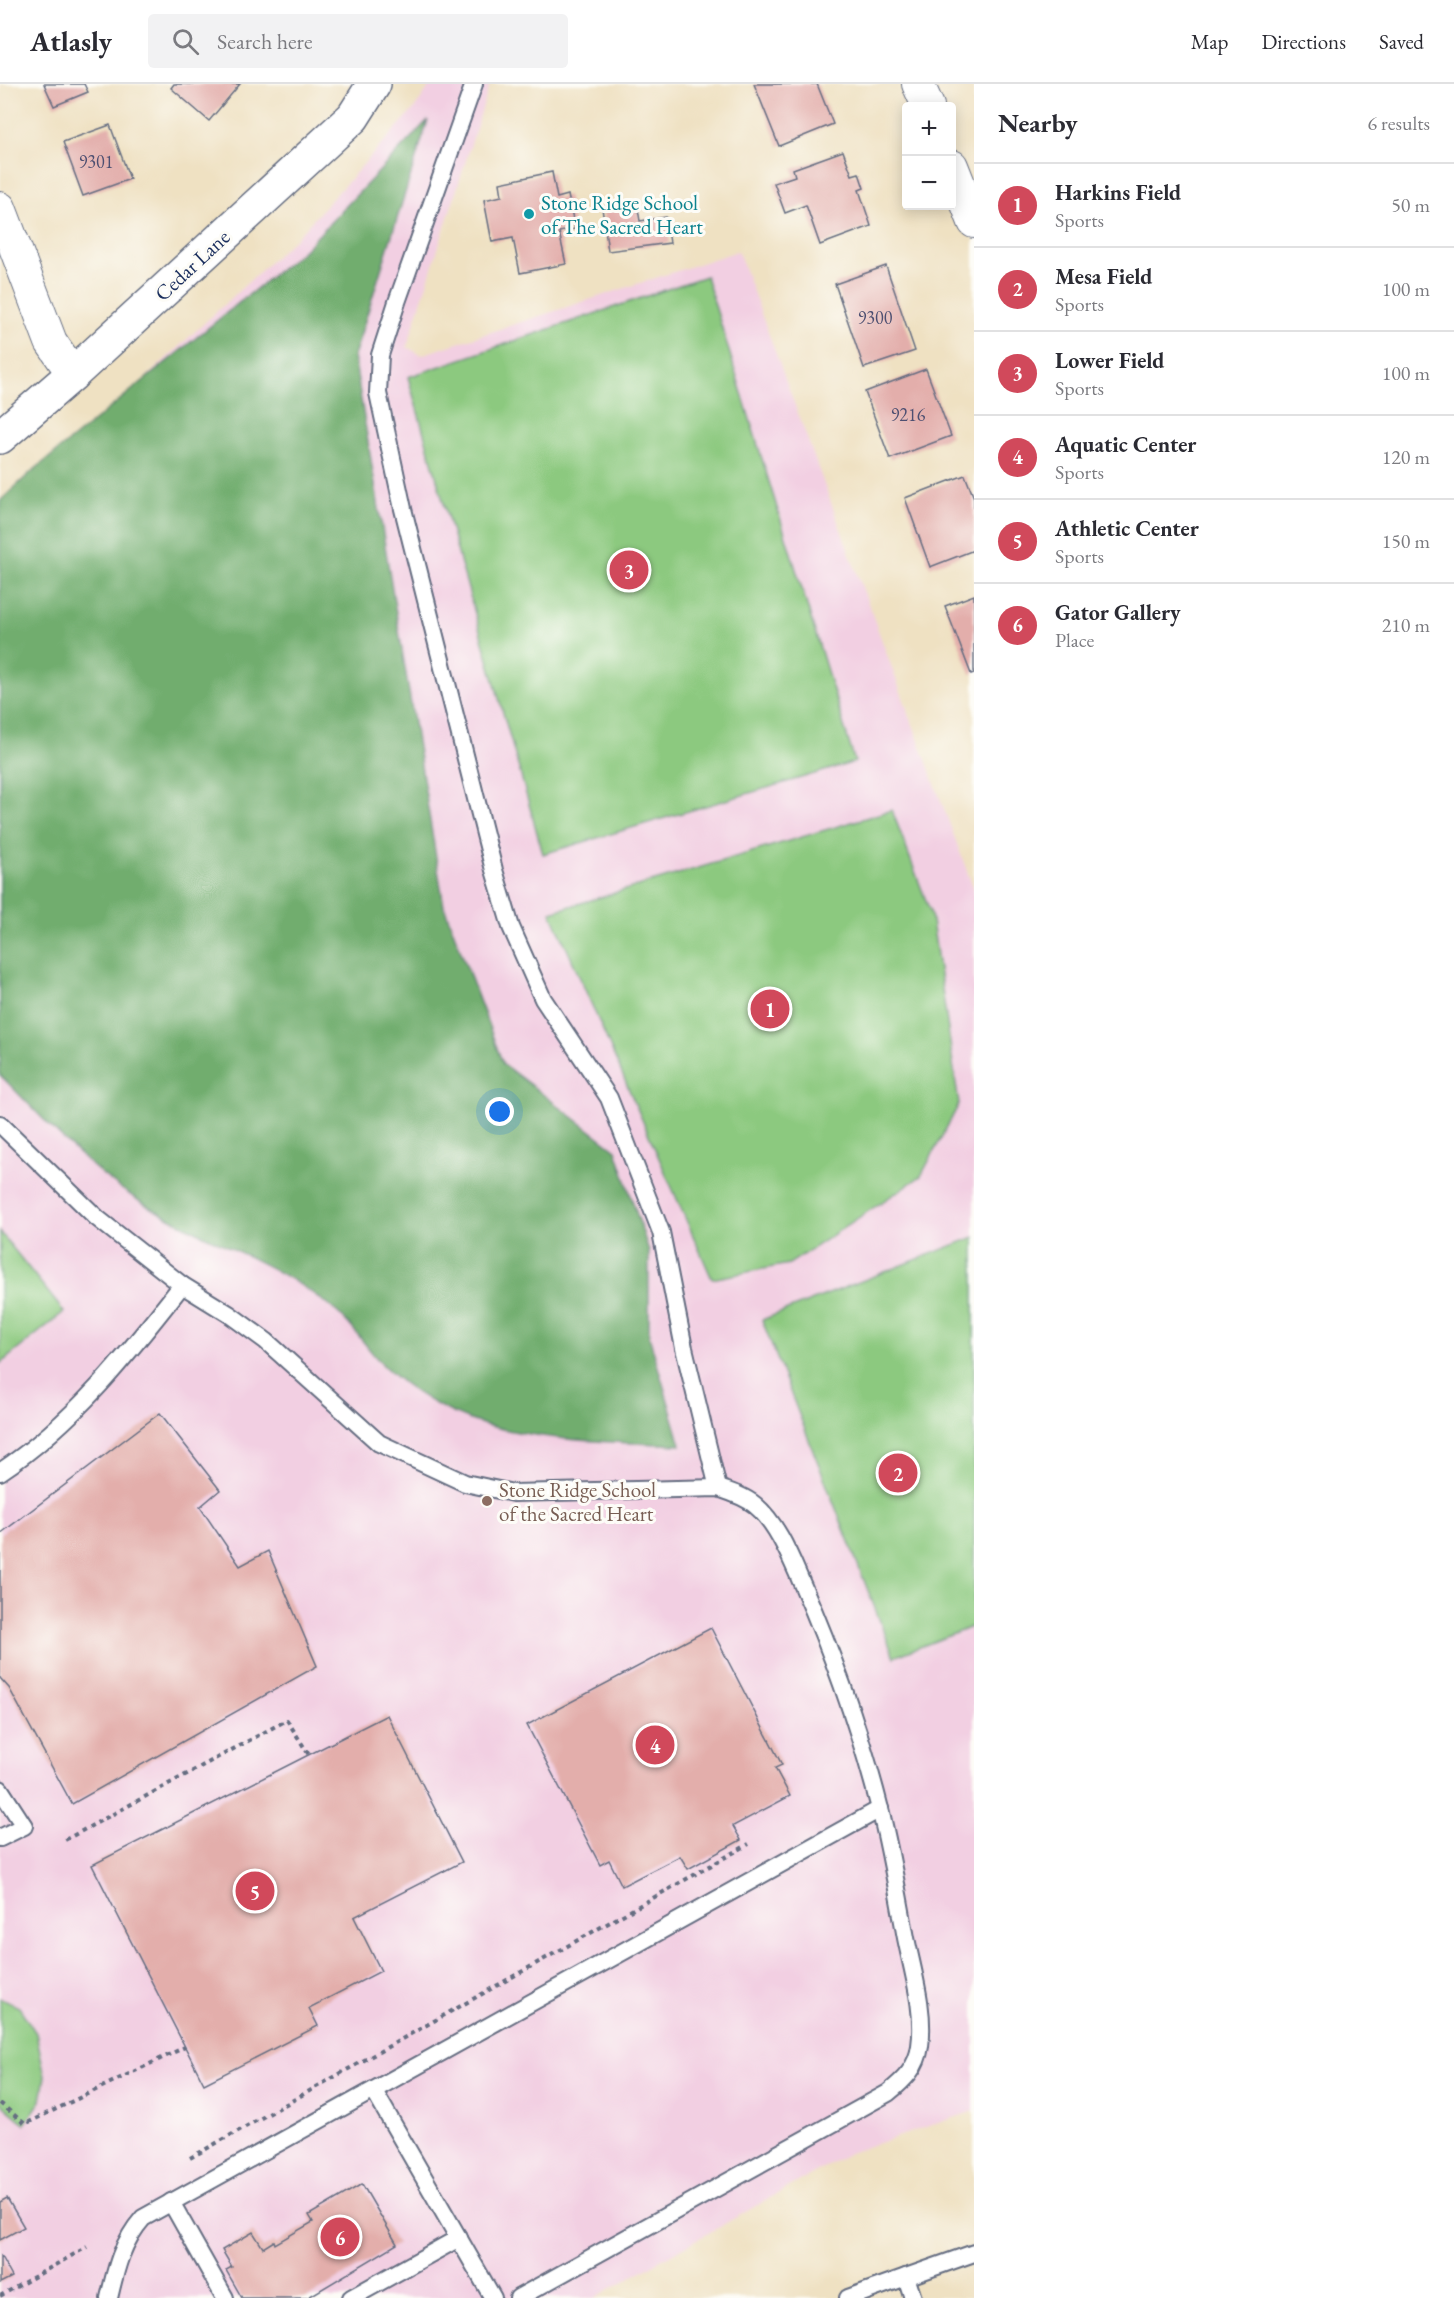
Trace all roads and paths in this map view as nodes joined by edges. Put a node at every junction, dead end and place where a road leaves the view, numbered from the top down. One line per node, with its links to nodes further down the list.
1 (374, 84): 8 (street, Cedar Lane)
2 (474, 84): 13 (lane)
3 (918, 84): 4 (street)
4 (926, 102)
5 (956, 178): 7 (street)
6 (0, 208): 8 (street)
7 (974, 222)
8 (74, 374): 9 (street, Cedar Lane)
9 (0, 438)
10 (0, 1124): 11 (lane)
11 (182, 1285): 12 (lane); 13 (lane)
12 (0, 1472)
13 (718, 1488): 16 (lane)
14 (309, 1755): 18 (path)
15 (0, 1790): 17 (lane)
16 (880, 1809): 21 (lane); 34 (lane)
17 (0, 1838)
18 (65, 1840)
19 (749, 1844): 23 (path)
20 (185, 2047): 22 (path)
21 (374, 2091): 24 (lane); 25 (lane)
22 (0, 2103)
23 (189, 2158)
24 (171, 2202): 30 (lane); 31 (lane)
25 (459, 2238): 32 (lane); 33 (lane)
26 (87, 2247): 29 (path)
27 (974, 2253): 28 (lane)
28 (906, 2277): 35 (lane); 36 (lane)
29 (0, 2296)
30 (109, 2298)
31 (225, 2298)
32 (351, 2298)
33 (493, 2298)
34 (518, 2298)
35 (848, 2298)
36 (913, 2298)

